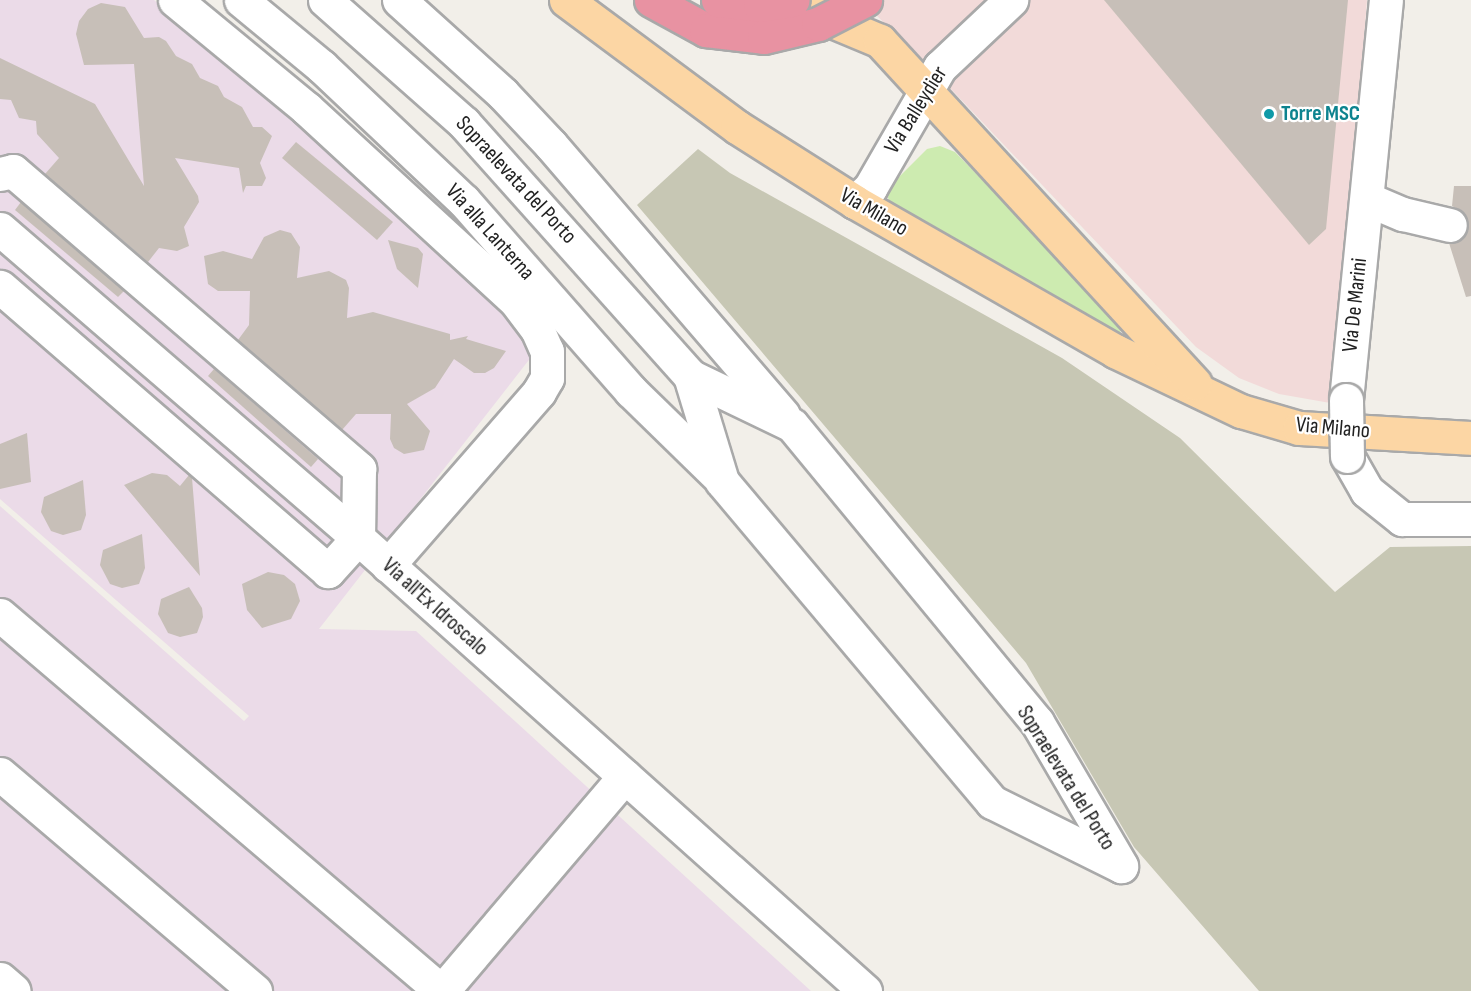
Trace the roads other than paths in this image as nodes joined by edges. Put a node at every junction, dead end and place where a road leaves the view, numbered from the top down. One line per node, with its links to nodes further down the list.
1 (175, 0): 31 (street)
2 (241, 0): 28 (street, Via alla Lanterna)
3 (326, 0): 23 (street, Sopraelevata del Porto)
4 (399, 0): 26 (street)
5 (566, 0): 16 (main road, Via Milano)
6 (651, 0): 10 (highway, bridge)
7 (718, 0): 9 (highway, bridge)
8 (781, 0): 13 (main road, Via Milano)
9 (793, 0)
10 (865, 0)
11 (1011, 0): 13 (street, Via Balleydier)
12 (1386, 0): 15 (street, Via De Marini)
13 (925, 90): 16 (street, Via Balleydier); 24 (main road, Via Milano)
14 (0, 174): 20 (street)
15 (1367, 199): 17 (street); 29 (street, Via De Marini, bridge)
16 (855, 202): 24 (main road, Via Milano)
17 (1450, 225)
18 (0, 229): 21 (street, Via all'Ex Idroscalo)
19 (0, 287): 25 (street)
20 (172, 307): 21 (street); 30 (street)
21 (135, 345): 22 (street, Via all'Ex Idroscalo)
22 (166, 373): 25 (street); 30 (street, Via all'Ex Idroscalo)
23 (690, 376): 26 (street, Sopraelevata del Porto); 28 (street, Sopraelevata del Porto)
24 (1203, 391): 27 (main road, Via Milano)
25 (138, 406): 30 (street)
26 (792, 425): 28 (street, Sopraelevata del Porto)
27 (1471, 438)
28 (722, 481)
29 (1471, 519)
30 (358, 538): 31 (street, Via all'Ex Idroscalo)
31 (388, 565): 34 (street, Via all'Ex Idroscalo)
32 (0, 615): 38 (street)
33 (0, 774): 37 (street)
34 (624, 776): 38 (street); 39 (street, Via all'Ex Idroscalo)
35 (0, 979): 36 (street)
36 (14, 991)
37 (255, 991)
38 (442, 991)
39 (865, 991)

